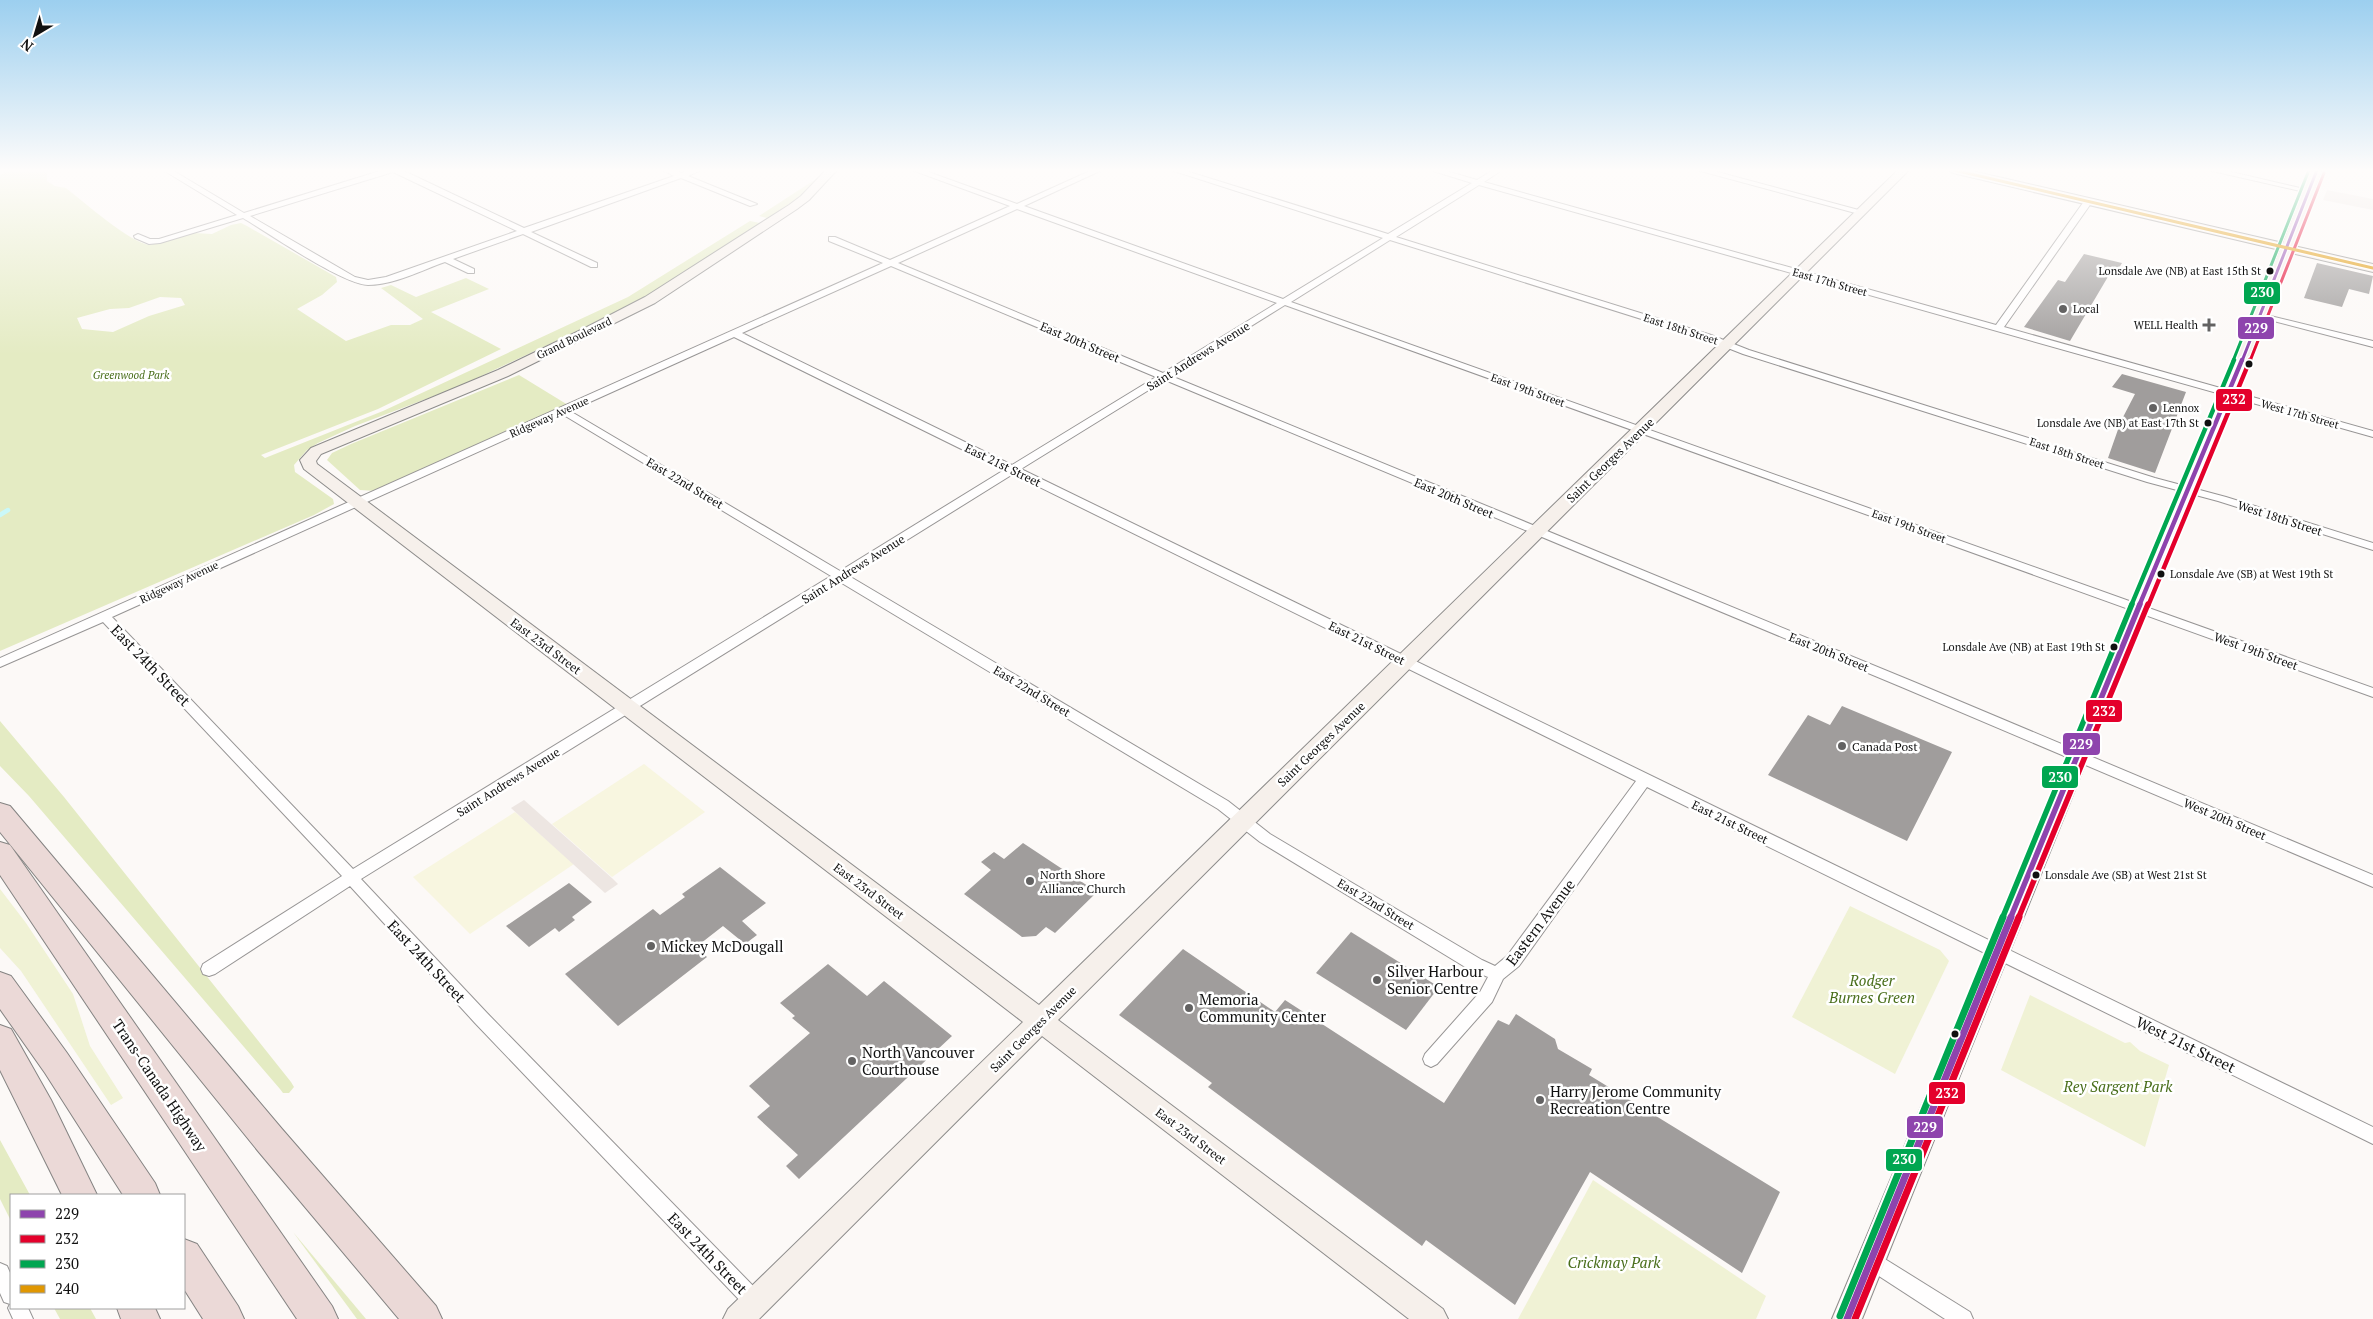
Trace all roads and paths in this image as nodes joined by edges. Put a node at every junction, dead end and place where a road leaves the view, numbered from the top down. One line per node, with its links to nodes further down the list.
1 (190, 232): 15 (street)
2 (274, 232): 19 (street)
3 (524, 232): 19 (street)
4 (527, 232): 21 (street)
5 (755, 232): 36 (street, Grand Boulevard)
6 (963, 232): 20 (street, Ridgeway Avenue)
7 (1087, 232): 25 (street, East 19th Street)
8 (1373, 232): 16 (street, East 18th Street)
9 (1399, 232): 16 (street, Saint Andrews Avenue)
10 (1650, 232): 24 (street, East 17th Street)
11 (1842, 232): 24 (street, Saint Georges Avenue)
12 (2067, 232): 27 (street)
13 (2215, 232): 18 (street)
14 (2293, 232): 18 (street)
15 (138, 236)
16 (1390, 237): 25 (street, Saint Andrews Avenue); 29 (street, East 18th Street)
17 (832, 239): 20 (street, East 20th Street)
18 (2286, 248): 22 (main road); 26 (main road)
19 (446, 259): 23 (street)
20 (891, 264): 28 (street, Ridgeway Avenue); 31 (street, East 20th Street)
21 (594, 265)
22 (2373, 268)
23 (471, 271)
24 (1800, 274): 27 (street, East 17th Street); 29 (street, Saint Georges Avenue)
25 (1285, 302): 31 (street, Saint Andrews Avenue); 34 (street, East 19th Street)
26 (2261, 314): 30 (street); 32 (main road)
27 (1998, 329): 32 (street, East 17th Street)
28 (736, 334): 33 (street, Ridgeway Avenue); 37 (street, East 21st Street)
29 (1727, 344): 34 (street, Saint Georges Avenue); 38 (street, East 18th Street)
30 (2373, 344)
31 (1163, 377): 37 (street, Saint Andrews Avenue); 40 (street, East 20th Street)
32 (2227, 393): 35 (street, West 17th Street); 38 (main road)
33 (564, 411): 39 (street, Ridgeway Avenue); 42 (street, East 22nd Street)
34 (1641, 430): 40 (street, Saint Georges Avenue); 43 (street, East 19th Street)
35 (2373, 434)
36 (308, 460): 39 (street, East 23rd Street)
37 (1013, 470): 42 (street, Saint Andrews Avenue); 45 (street, East 21st Street)
38 (2187, 490): 41 (street, West 18th Street); 43 (main road)
39 (357, 503): 44 (street, Ridgeway Avenue); 48 (street, East 23rd Street)
40 (1536, 532): 45 (street, Saint Georges Avenue); 49 (street, East 20th Street)
41 (2373, 547)
42 (842, 576): 48 (street, Saint Andrews Avenue); 52 (street, East 22nd Street)
43 (2139, 609): 47 (street, West 19th Street); 49 (street)
44 (104, 616): 46 (street, Ridgeway Avenue); 54 (street, East 24th Street)
45 (1405, 662): 50 (street, East 21st Street); 52 (street, Saint Georges Avenue)
46 (0, 663)
47 (2373, 693)
48 (628, 708): 54 (street, Saint Andrews Avenue); 60 (street, East 23rd Street)
49 (2077, 757): 55 (street, West 20th Street); 56 (street)
50 (1644, 780): 56 (street, East 21st Street); 58 (street, Eastern Avenue)
51 (0, 813): 73 (highway)
52 (1244, 820): 58 (street, East 22nd Street); 60 (street, Saint Georges Avenue)
53 (0, 853): 72 (highway, Trans-Canada Highway)
54 (351, 878): 57 (street, Saint Andrews Avenue); 70 (street, East 24th Street)
55 (2373, 881)
56 (1998, 953): 63 (street, West 21st Street); 67 (street)
57 (208, 969)
58 (1497, 974): 62 (street, Eastern Avenue)
59 (0, 985): 65 (highway)
60 (1041, 1022): 70 (street, Saint Georges Avenue); 74 (street, East 23rd Street)
61 (0, 1039): 64 (highway)
62 (1431, 1059)
63 (2373, 1136)
64 (79, 1194)
65 (142, 1194)
66 (185, 1258): 71 (highway)
67 (1872, 1260): 75 (street); 76 (street)
68 (0, 1273): 69 (street)
69 (10, 1293)
70 (746, 1311)
71 (226, 1319)
72 (319, 1319)
73 (423, 1319)
74 (1433, 1319)
75 (1848, 1319)
76 (1963, 1319)

